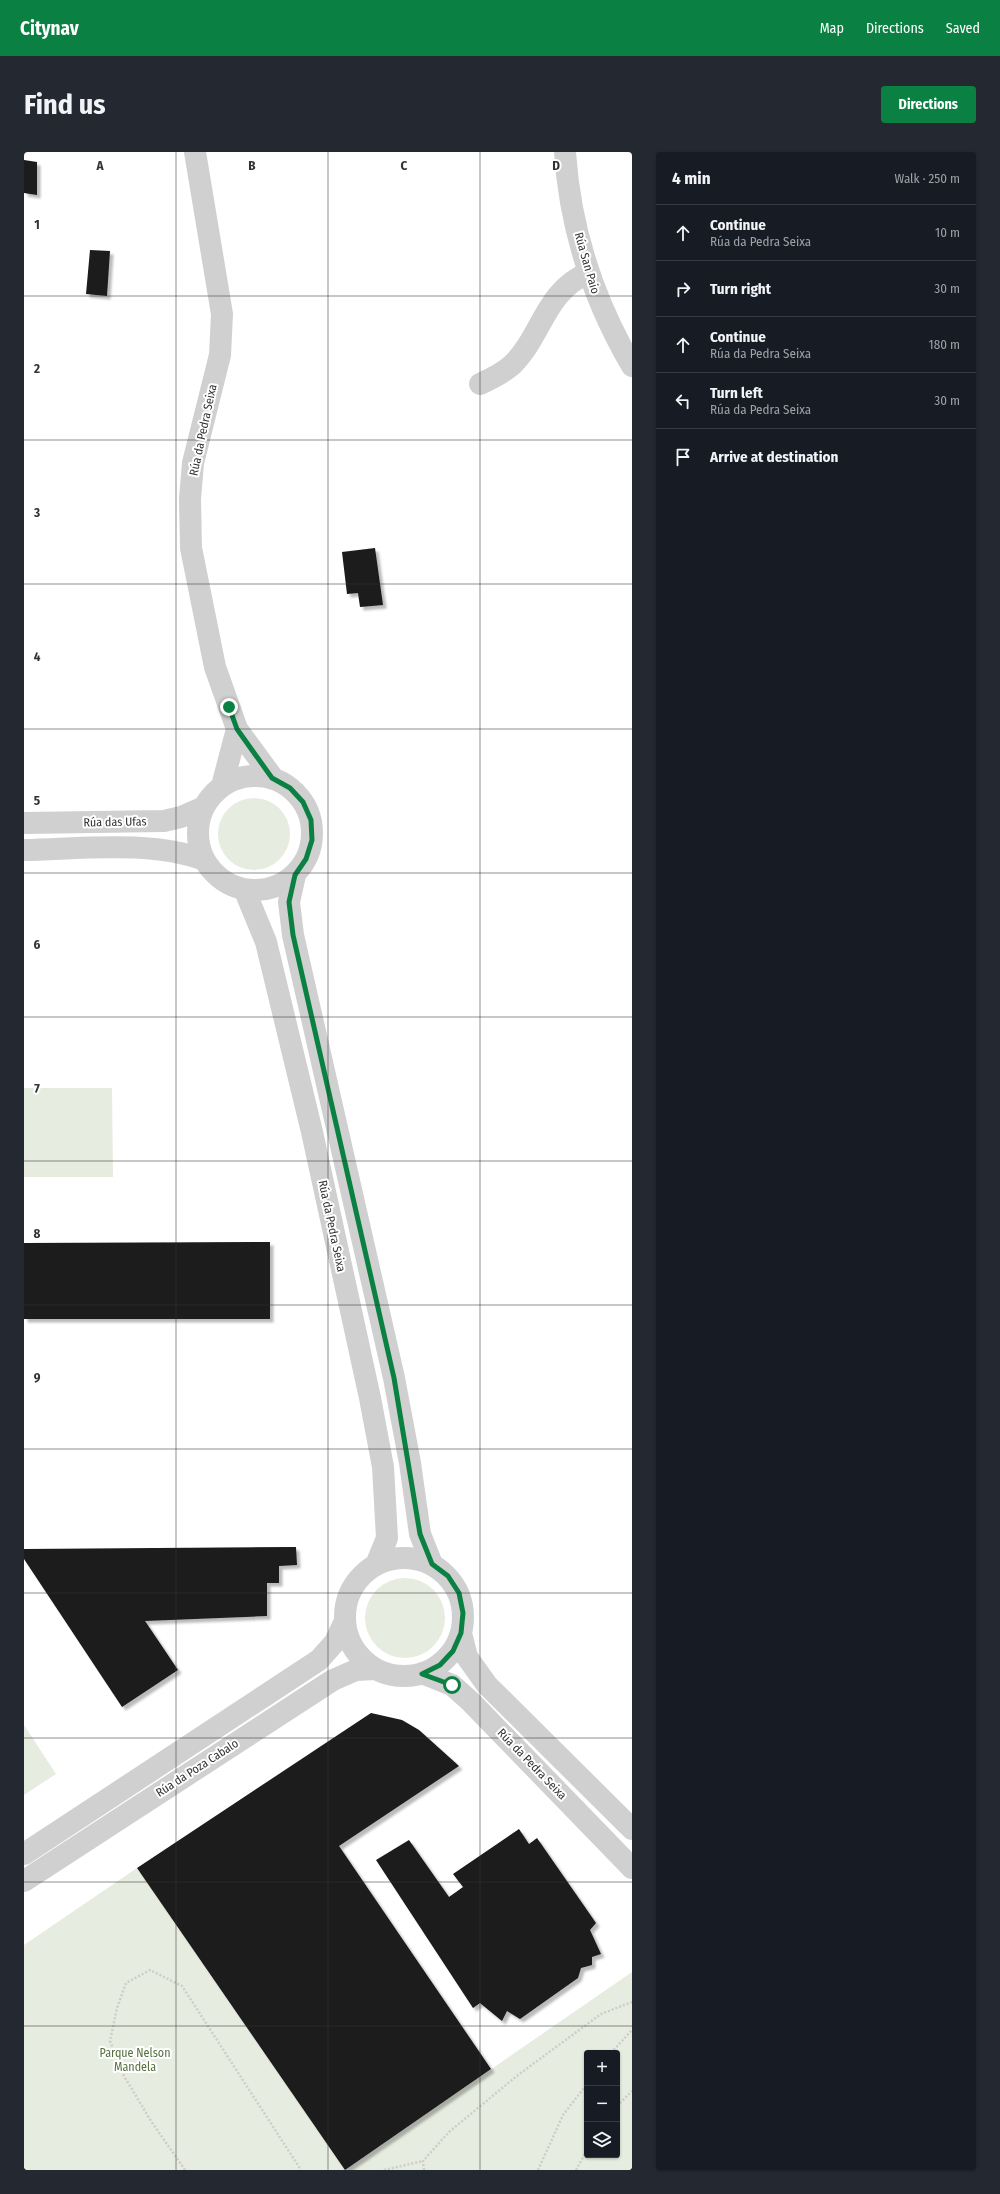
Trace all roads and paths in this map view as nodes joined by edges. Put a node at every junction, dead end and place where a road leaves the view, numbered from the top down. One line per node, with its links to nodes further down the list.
1 (194, 152): 6 (street, Rúa da Pedra Seixa)
2 (565, 152): 3 (street, Rúa San Paio)
3 (588, 273): 4 (street, Rúa San Paio); 5 (street)
4 (632, 366)
5 (480, 384)
6 (237, 729): 7 (street, Rúa da Pedra Seixa); 8 (street)
7 (272, 778): 8 (street, Rúa da Pedra Seixa); 13 (street, Rúa da Pedra Seixa)
8 (222, 786): 9 (street, Rúa da Pedra Seixa)
9 (204, 807): 10 (street, Rúa das Ufas); 12 (street, Rúa da Pedra Seixa)
10 (24, 823)
11 (24, 850): 12 (street)
12 (204, 860): 14 (street, Rúa da Pedra Seixa)
13 (295, 875): 14 (street, Rúa da Pedra Seixa); 16 (street, Rúa da Pedra Seixa)
14 (245, 891): 15 (street, Rúa da Pedra Seixa)
15 (376, 1564): 16 (street); 17 (street)
16 (432, 1564): 18 (street)
17 (345, 1621): 19 (street); 22 (street, Rúa da Poza Cabalo)
18 (461, 1633): 20 (street); 21 (street, Rúa da Pedra Seixa)
19 (375, 1669): 20 (street); 24 (street, Rúa da Poza Cabalo)
20 (422, 1674): 23 (street, Rúa da Pedra Seixa)
21 (632, 1828)
22 (24, 1854)
23 (632, 1868)
24 (24, 1881)
25 (632, 2002): 32 (path)
26 (632, 2030): 27 (path)
27 (615, 2050)
28 (585, 2086): 37 (path)
29 (632, 2091): 30 (path)
30 (620, 2103)
31 (584, 2155): 38 (path)
32 (423, 2161): 35 (path); 36 (path)
33 (185, 2170): 34 (path)
34 (301, 2170)
35 (384, 2170)
36 (424, 2170)
37 (538, 2170)
38 (576, 2170)

